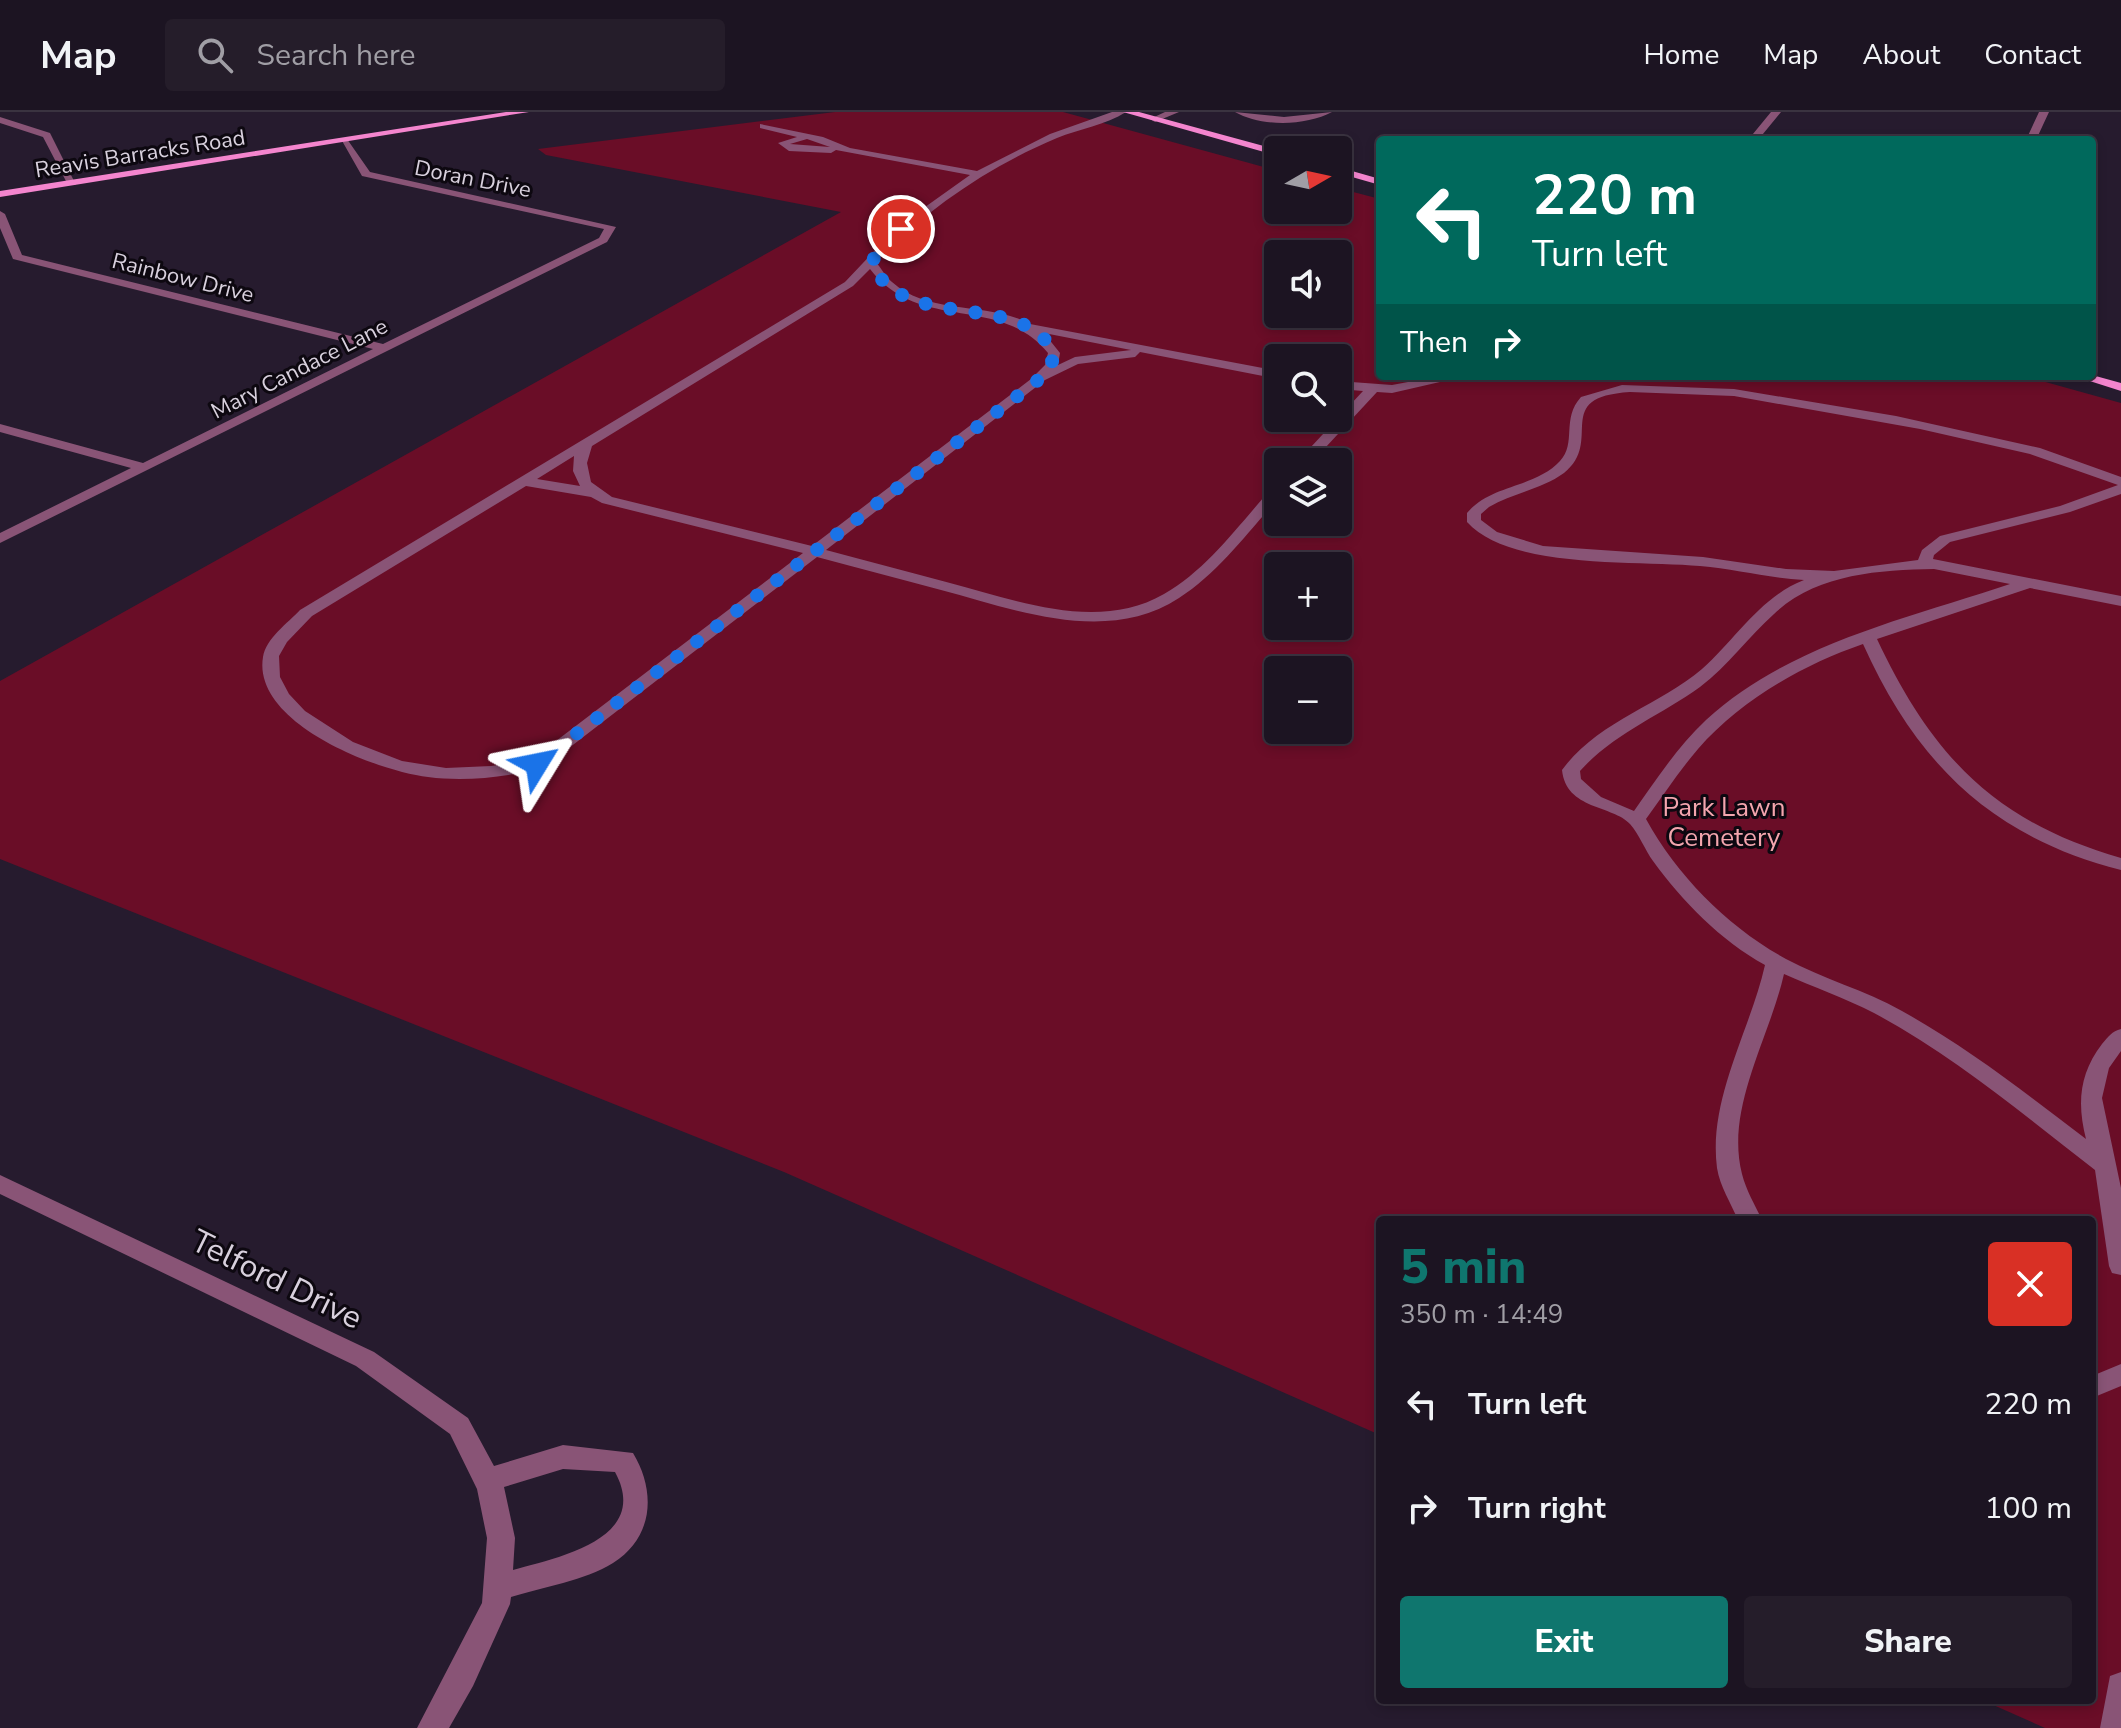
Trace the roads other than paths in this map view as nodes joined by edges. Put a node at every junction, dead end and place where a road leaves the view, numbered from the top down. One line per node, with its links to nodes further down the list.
1 (524, 112): 15 (main road, Reavis Barracks Road)
2 (1121, 112): 18 (street)
3 (1128, 112): 9 (main road)
4 (1174, 112): 9 (street)
5 (1240, 112): 6 (street)
6 (1327, 112)
7 (1776, 112): 12 (street)
8 (2044, 112): 13 (street)
9 (1155, 119): 16 (main road)
10 (0, 120): 21 (street)
11 (763, 126): 14 (street)
12 (1756, 136)
13 (2033, 136)
14 (811, 137): 17 (street); 17 (street)
15 (344, 141): 21 (main road, Reavis Barracks Road); 24 (street, Doran Drive)
16 (1264, 149)
17 (847, 151): 18 (street)
18 (979, 174): 25 (street)
19 (1352, 174): 20 (main road)
20 (1376, 181)
21 (72, 183): 22 (main road, Reavis Barracks Road)
22 (0, 194)
23 (0, 214): 27 (street, Rainbow Drive)
24 (611, 227): 27 (street, Mary Candace Lane)
25 (871, 263): 26 (street); 37 (street)
26 (1026, 325): 28 (street); 32 (street)
27 (384, 348): 39 (street, Mary Candace Lane)
28 (1163, 352): 29 (street); 32 (street)
29 (1264, 372)
30 (1439, 380): 35 (street)
31 (2095, 380): 34 (main road)
32 (1036, 382): 46 (street)
33 (1352, 387): 35 (street)
34 (2121, 387)
35 (1372, 389): 38 (street)
36 (0, 428): 39 (street)
37 (585, 445): 40 (street); 43 (street)
38 (1317, 448)
39 (146, 468): 45 (street, Mary Candace Lane)
40 (525, 481): 43 (street); 46 (street)
41 (2121, 482): 48 (street)
42 (2121, 489): 47 (street)
43 (592, 493): 46 (street)
44 (1264, 505): 46 (street)
45 (0, 539)
46 (815, 551)
47 (1925, 564): 48 (street); 49 (street)
48 (1834, 575): 52 (street)
49 (2033, 583): 50 (street); 51 (street)
50 (2121, 601)
51 (1867, 636): 52 (street); 53 (street)
52 (1637, 819): 54 (street)
53 (2121, 864)
54 (1776, 961): 56 (street); 58 (street)
55 (2121, 1036): 56 (street)
56 (2106, 1166): 59 (street)
57 (0, 1184): 62 (street, Telford Drive)
58 (1748, 1216)
59 (2121, 1266)
60 (2121, 1375): 61 (street)
61 (2096, 1385)
62 (487, 1480): 63 (street, Telford Drive); 63 (street)
63 (497, 1588): 65 (street, Telford Drive)
64 (2121, 1686): 66 (street)
65 (432, 1728)
66 (2115, 1728)

